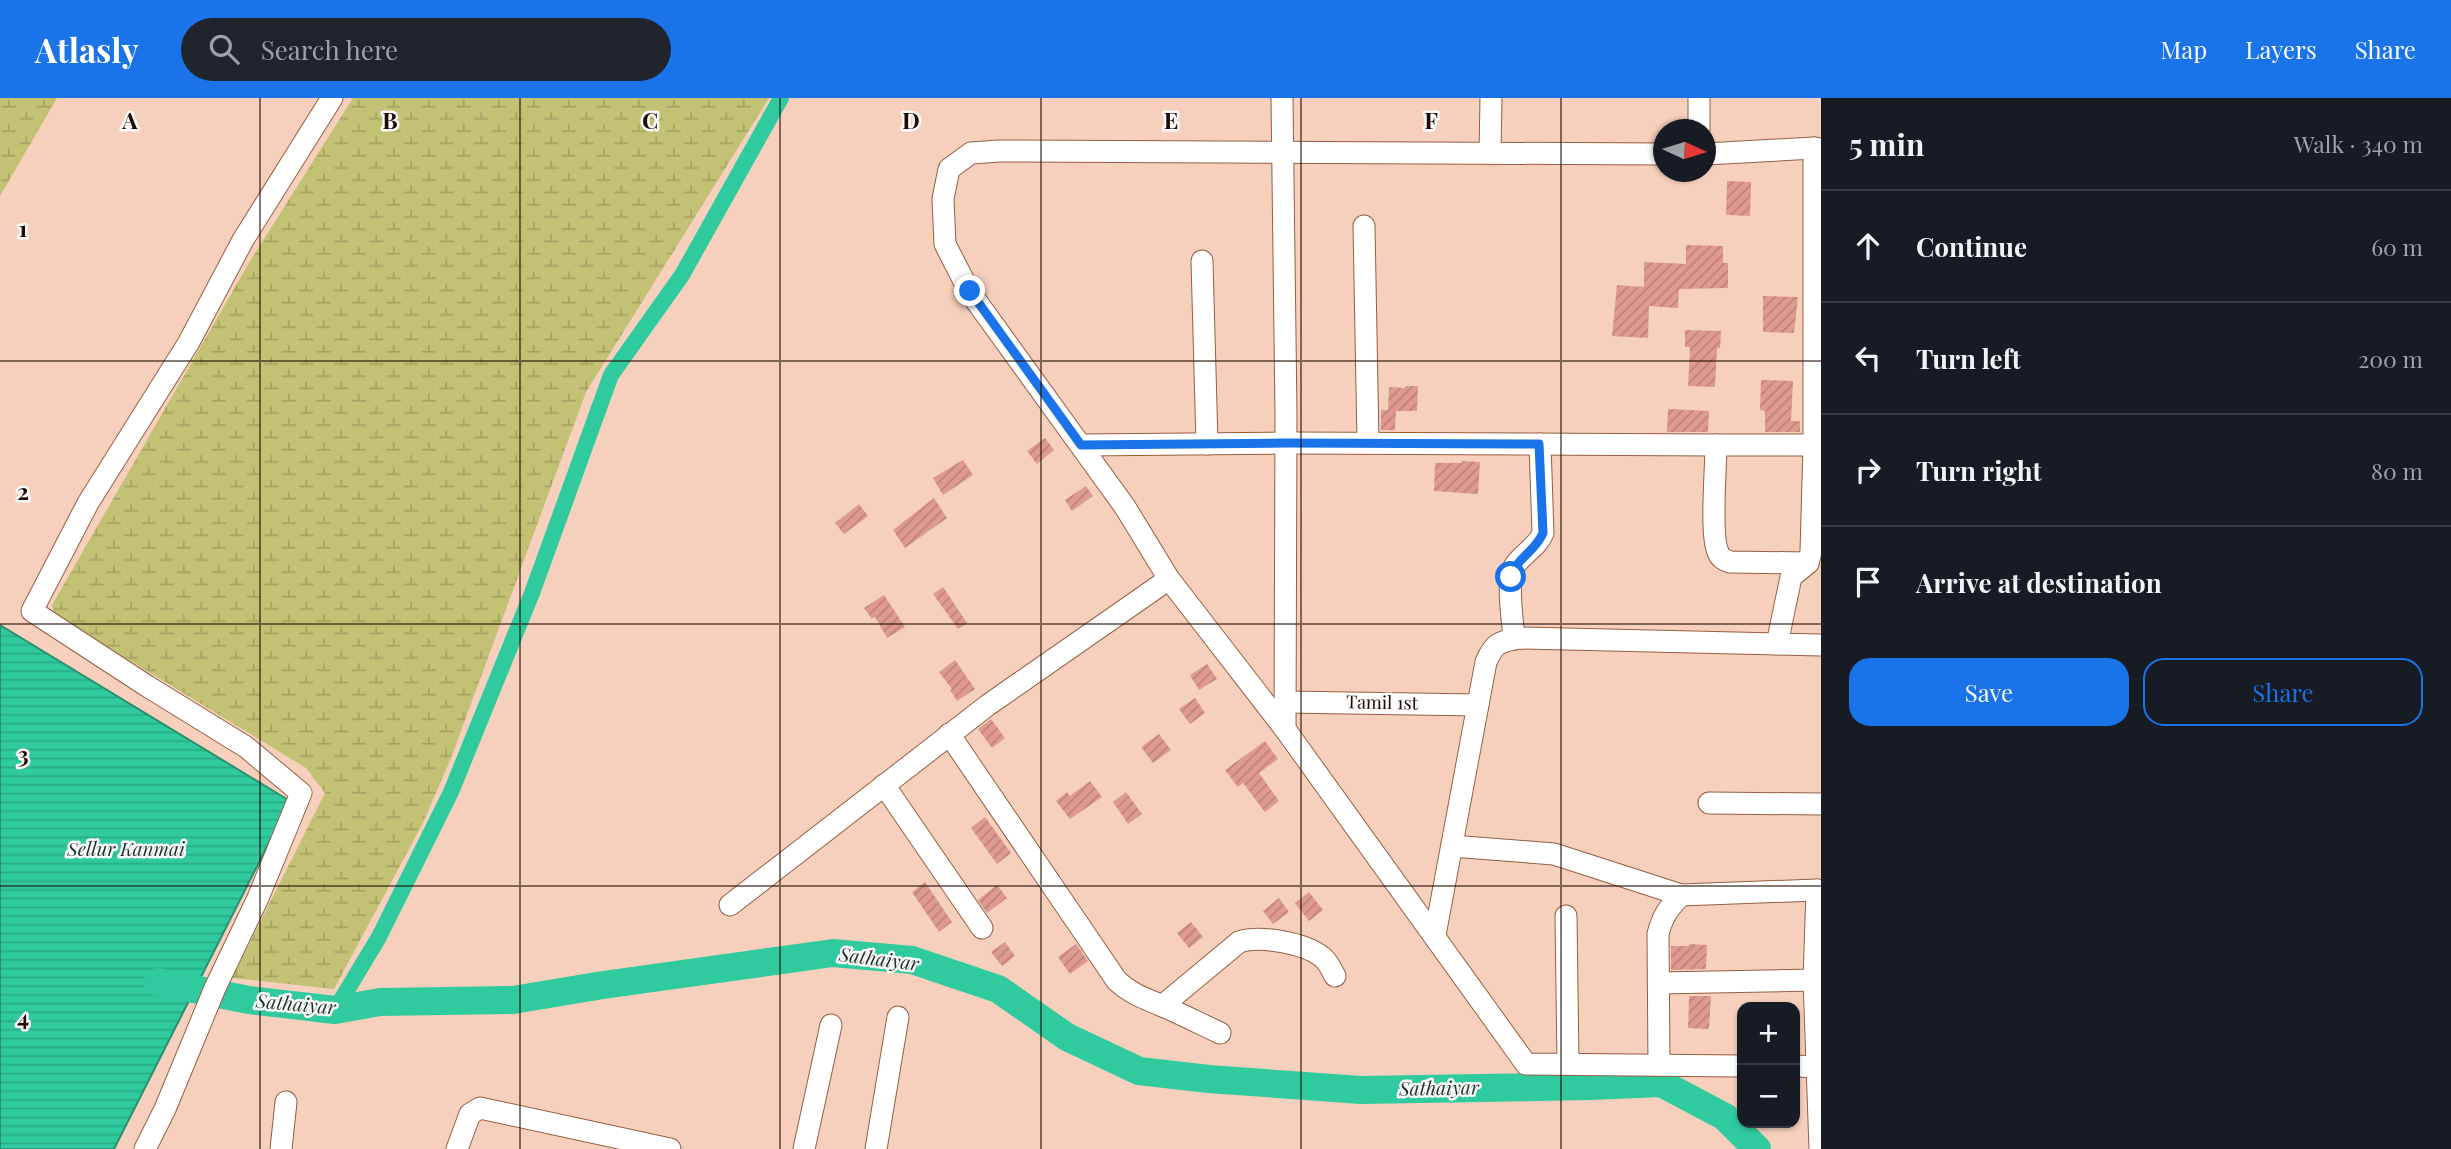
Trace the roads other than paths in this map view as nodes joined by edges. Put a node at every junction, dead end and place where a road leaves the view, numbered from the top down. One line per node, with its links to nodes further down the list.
1 (332, 98): 53 (street)
2 (1282, 98): 7 (street)
3 (1492, 98): 8 (street)
4 (1699, 98): 5 (street)
5 (1699, 119)
6 (1818, 148): 9 (street); 19 (street)
7 (1282, 152): 8 (street); 13 (street); 17 (street)
8 (1490, 153): 10 (street)
9 (1716, 153)
10 (1653, 154)
11 (1364, 226): 14 (street)
12 (1202, 261): 15 (street)
13 (1286, 443): 14 (street); 15 (street); 25 (street)
14 (1368, 443): 16 (street)
15 (1208, 444): 17 (street)
16 (1539, 444): 18 (street); 22 (street)
17 (1081, 445): 21 (street)
18 (1716, 445): 19 (street); 20 (street)
19 (1817, 445): 20 (street)
20 (1808, 563): 23 (street)
21 (1169, 579): 27 (street); 28 (street)
22 (1514, 639): 23 (street); 26 (street)
23 (1777, 644): 24 (street)
24 (1821, 645)
25 (1285, 702): 26 (street, Tamil 1st); 27 (street)
26 (1478, 705): 32 (street)
27 (1285, 729): 38 (street)
28 (949, 734): 29 (street); 42 (street)
29 (884, 785): 35 (street); 37 (street)
30 (1709, 803): 31 (street)
31 (1821, 804)
32 (1452, 846): 34 (street); 38 (street)
33 (1819, 890): 34 (street); 40 (street)
34 (1681, 895): 41 (street)
35 (730, 905)
36 (1566, 915): 46 (street)
37 (982, 928)
38 (1435, 935): 46 (street)
39 (1335, 976): 42 (street)
40 (1814, 980): 41 (street); 50 (street)
41 (1659, 982): 47 (street)
42 (1163, 1006): 45 (street)
43 (898, 1017): 58 (street)
44 (831, 1025): 57 (street)
45 (1220, 1033)
46 (1568, 1064): 47 (street)
47 (1659, 1065): 48 (street)
48 (1737, 1066)
49 (1800, 1066): 50 (street)
50 (1817, 1067): 59 (street)
51 (286, 1102): 54 (street)
52 (631, 1145): 55 (street); 56 (street)
53 (145, 1149)
54 (281, 1149)
55 (457, 1149)
56 (670, 1149)
57 (804, 1149)
58 (876, 1149)
59 (1820, 1149)

